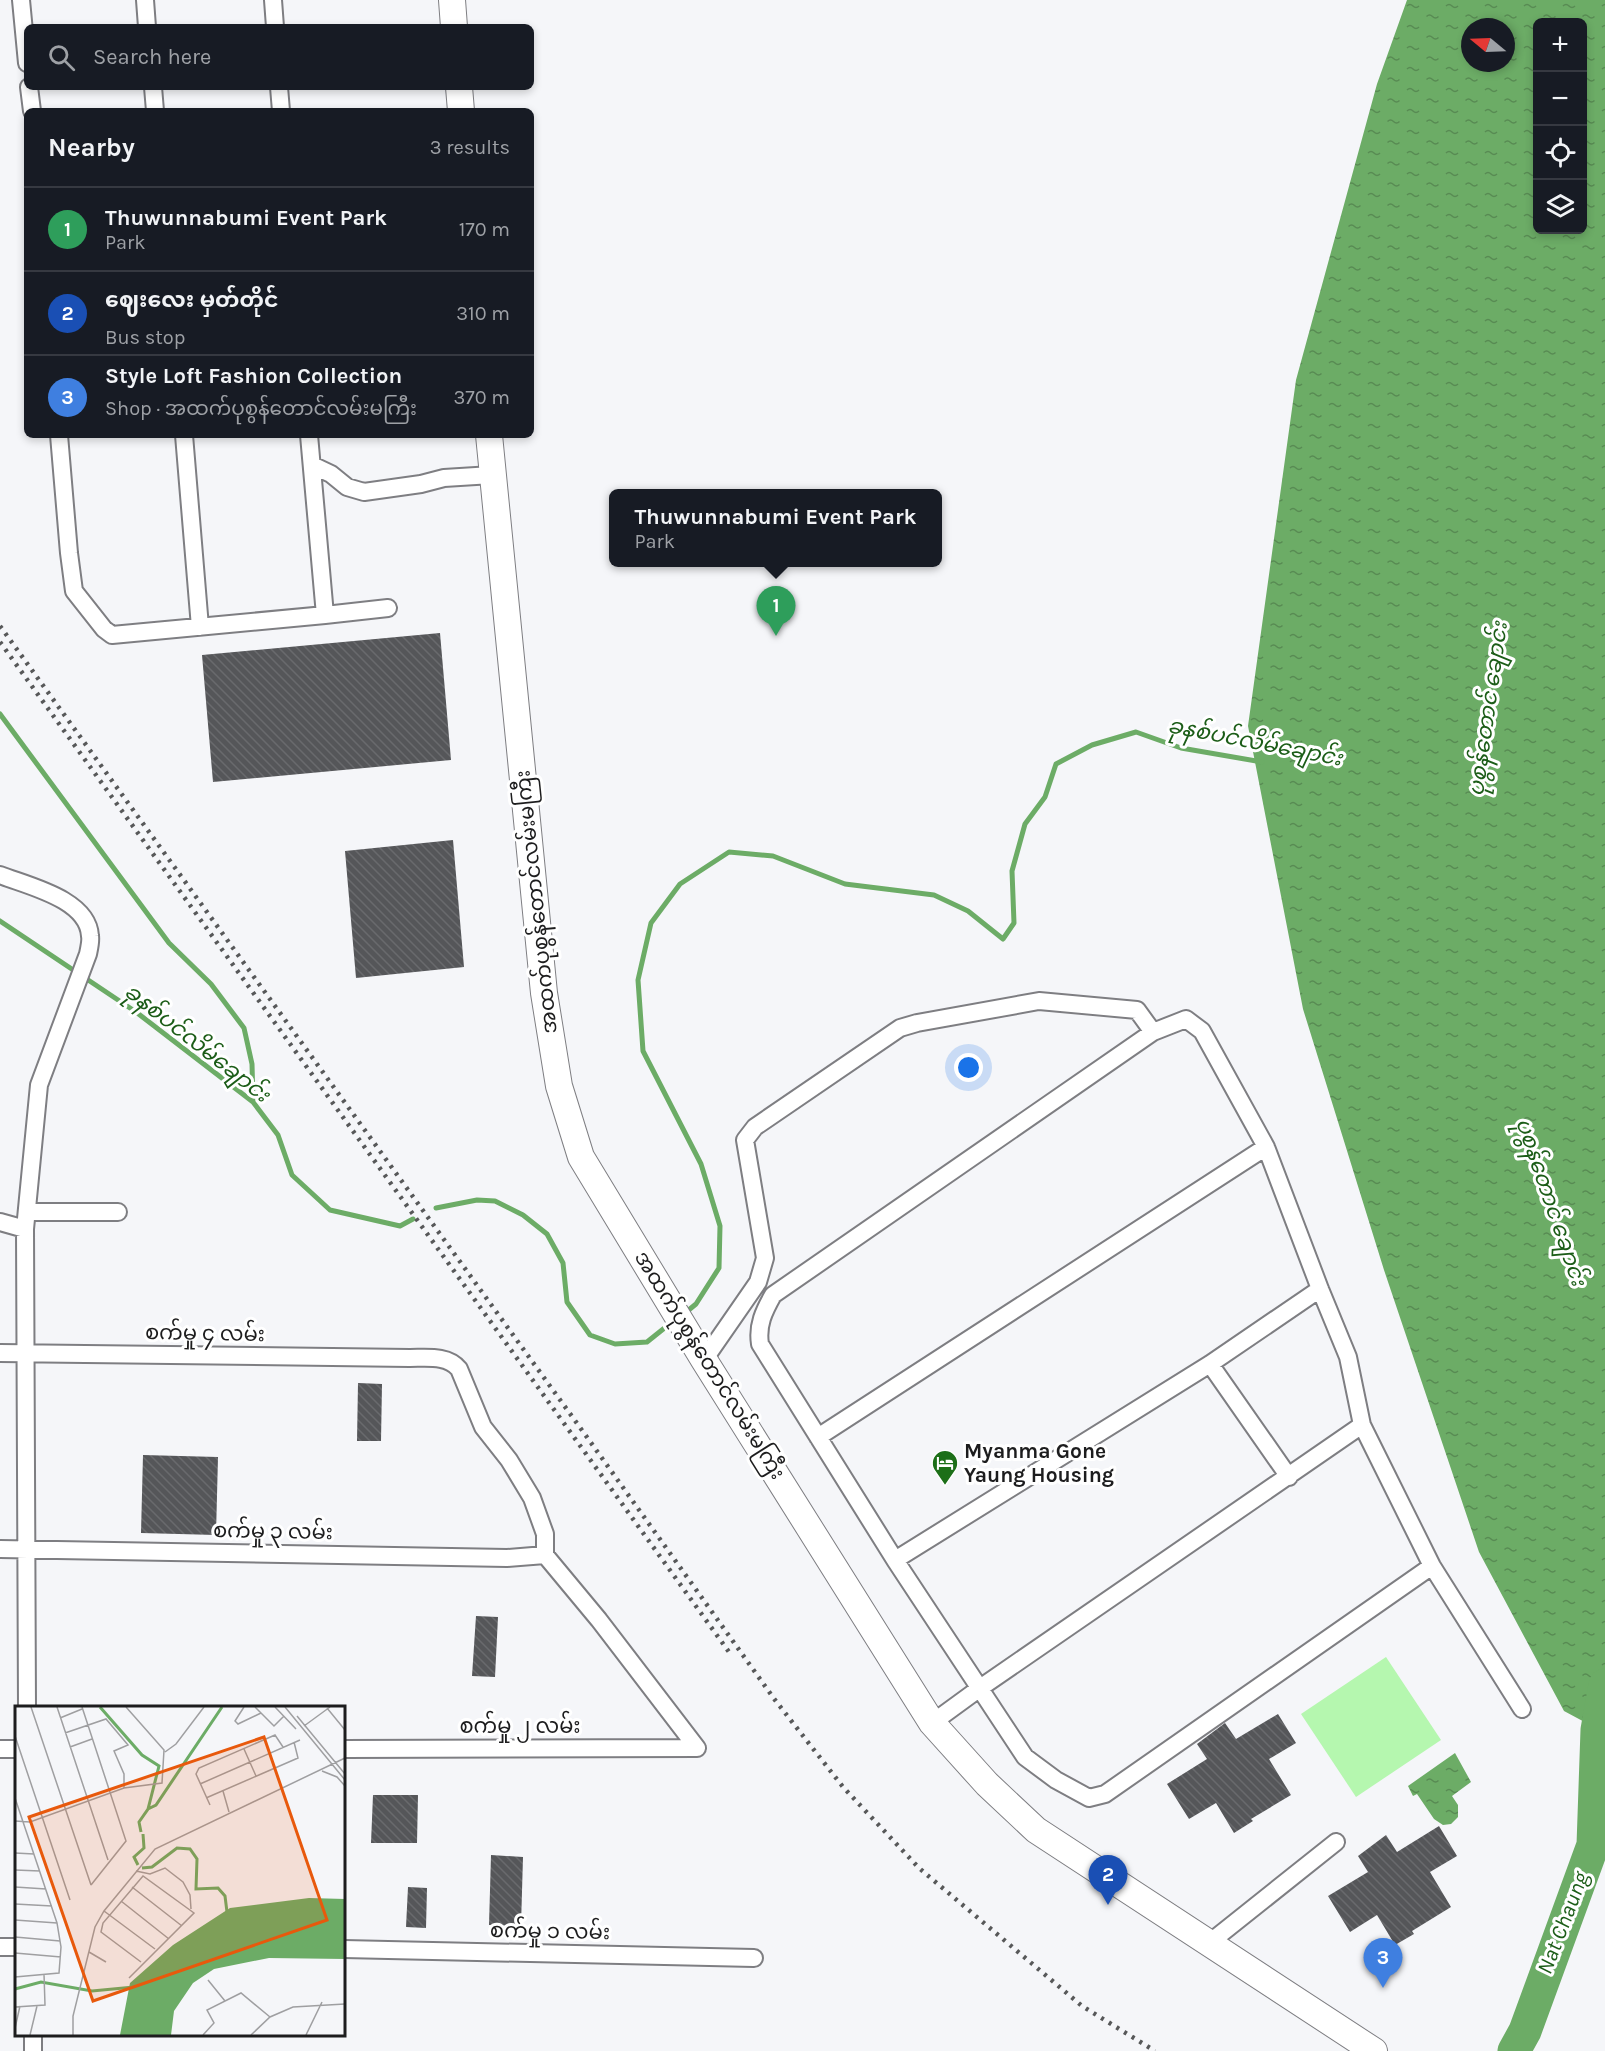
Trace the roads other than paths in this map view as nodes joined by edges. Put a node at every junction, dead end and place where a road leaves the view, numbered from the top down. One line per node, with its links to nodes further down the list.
1 (21, 0): 8 (street)
2 (145, 0): 5 (street)
3 (273, 0): 6 (street)
4 (452, 0): 7 (main road)
5 (147, 24)
6 (275, 24)
7 (454, 24)
8 (24, 32)
9 (29, 90): 13 (street)
10 (153, 90): 14 (street)
11 (279, 90): 15 (street)
12 (459, 90): 16 (main road)
13 (32, 108)
14 (155, 108)
15 (281, 108)
16 (461, 108)
17 (59, 438): 25 (street)
18 (184, 438): 25 (street)
19 (309, 438): 21 (street)
20 (489, 438): 22 (main road, အထက်ပုစွန်တောင်လမ်းမကြီး)
21 (312, 465): 22 (street); 24 (street)
22 (492, 475): 35 (main road, အထက်ပုစွန်တောင်လမ်းမကြီး)
23 (388, 608): 24 (street)
24 (326, 615): 25 (street)
25 (200, 627)
26 (0, 875): 31 (street)
27 (1153, 1032): 28 (street); 35 (street); 38 (street)
28 (1266, 1147): 32 (street); 38 (street)
29 (118, 1212): 31 (street)
30 (0, 1221): 31 (street)
31 (26, 1221): 34 (street)
32 (1320, 1289): 36 (street); 37 (street)
33 (0, 1353): 34 (street, စက်မှု ၄ လမ်း)
34 (25, 1353): 41 (street); 42 (street, စက်မှု ၄ လမ်း)
35 (704, 1360): 48 (main road, အထက်ပုစွန်တောင်လမ်းမကြီး)
36 (1210, 1364): 39 (street); 43 (street)
37 (1362, 1425): 39 (street); 44 (street)
38 (818, 1437): 43 (street)
39 (1289, 1477): 45 (street)
40 (0, 1549): 41 (street, စက်မှု ၃ လမ်း)
41 (26, 1550): 42 (street, စက်မှု ၃ လမ်း); 46 (street)
42 (545, 1555): 49 (street, စက်မှု ၂ လမ်း)
43 (895, 1560): 45 (street)
44 (1432, 1566): 45 (street); 47 (street)
45 (980, 1688): 48 (street)
46 (27, 1706)
47 (1522, 1709)
48 (932, 1723): 51 (main road, အထက်ပုစွန်တောင်လမ်းမကြီး)
49 (345, 1749)
50 (1336, 1842): 51 (street)
51 (1208, 1944): 54 (main road, အထက်ပုစွန်တောင်လမ်းမကြီး)
52 (345, 1949): 53 (street, စက်မှု ၁ လမ်း)
53 (754, 1958)
54 (1374, 2051)

